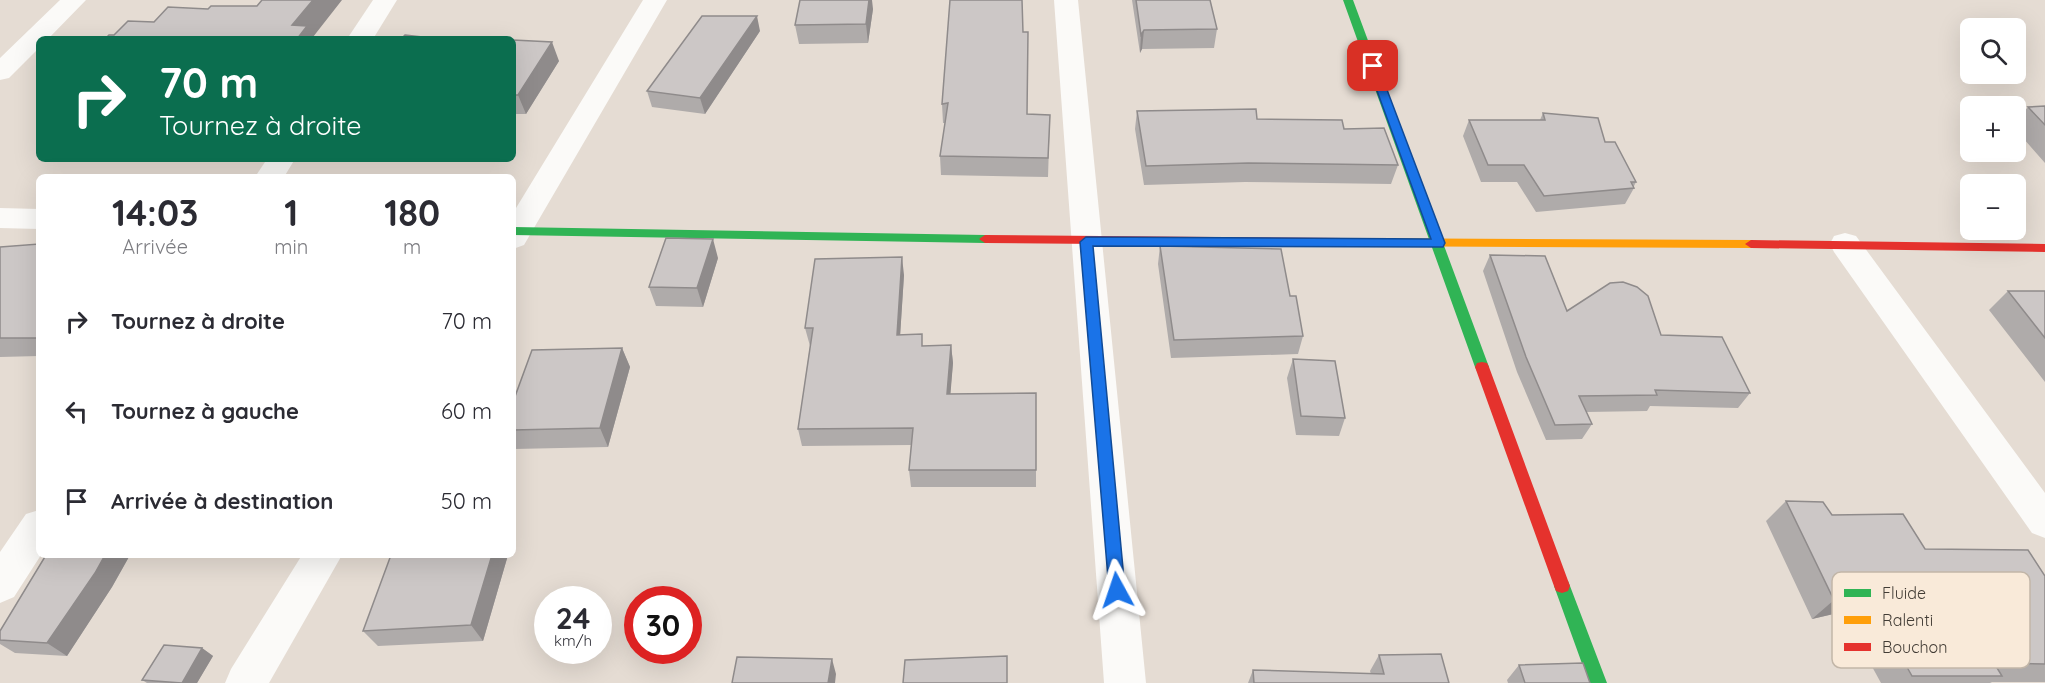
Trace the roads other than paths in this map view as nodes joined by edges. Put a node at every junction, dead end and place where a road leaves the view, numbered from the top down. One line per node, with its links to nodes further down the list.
1 (74, 0): 6 (street)
2 (386, 0): 7 (street)
3 (655, 0): 12 (street)
4 (1066, 0): 14 (street)
5 (1348, 0): 15 (street)
6 (37, 36)
7 (362, 36)
8 (36, 37): 9 (street)
9 (0, 72)
10 (0, 218): 11 (street)
11 (36, 219)
12 (516, 230)
13 (516, 233): 14 (street)
14 (1086, 242): 15 (street); 23 (street)
15 (1439, 243): 16 (street); 24 (street)
16 (1845, 244): 17 (street); 18 (street)
17 (2045, 248)
18 (2045, 522)
19 (36, 531): 21 (street)
20 (320, 558): 22 (street)
21 (0, 585)
22 (246, 683)
23 (1125, 683)
24 (1598, 683)

